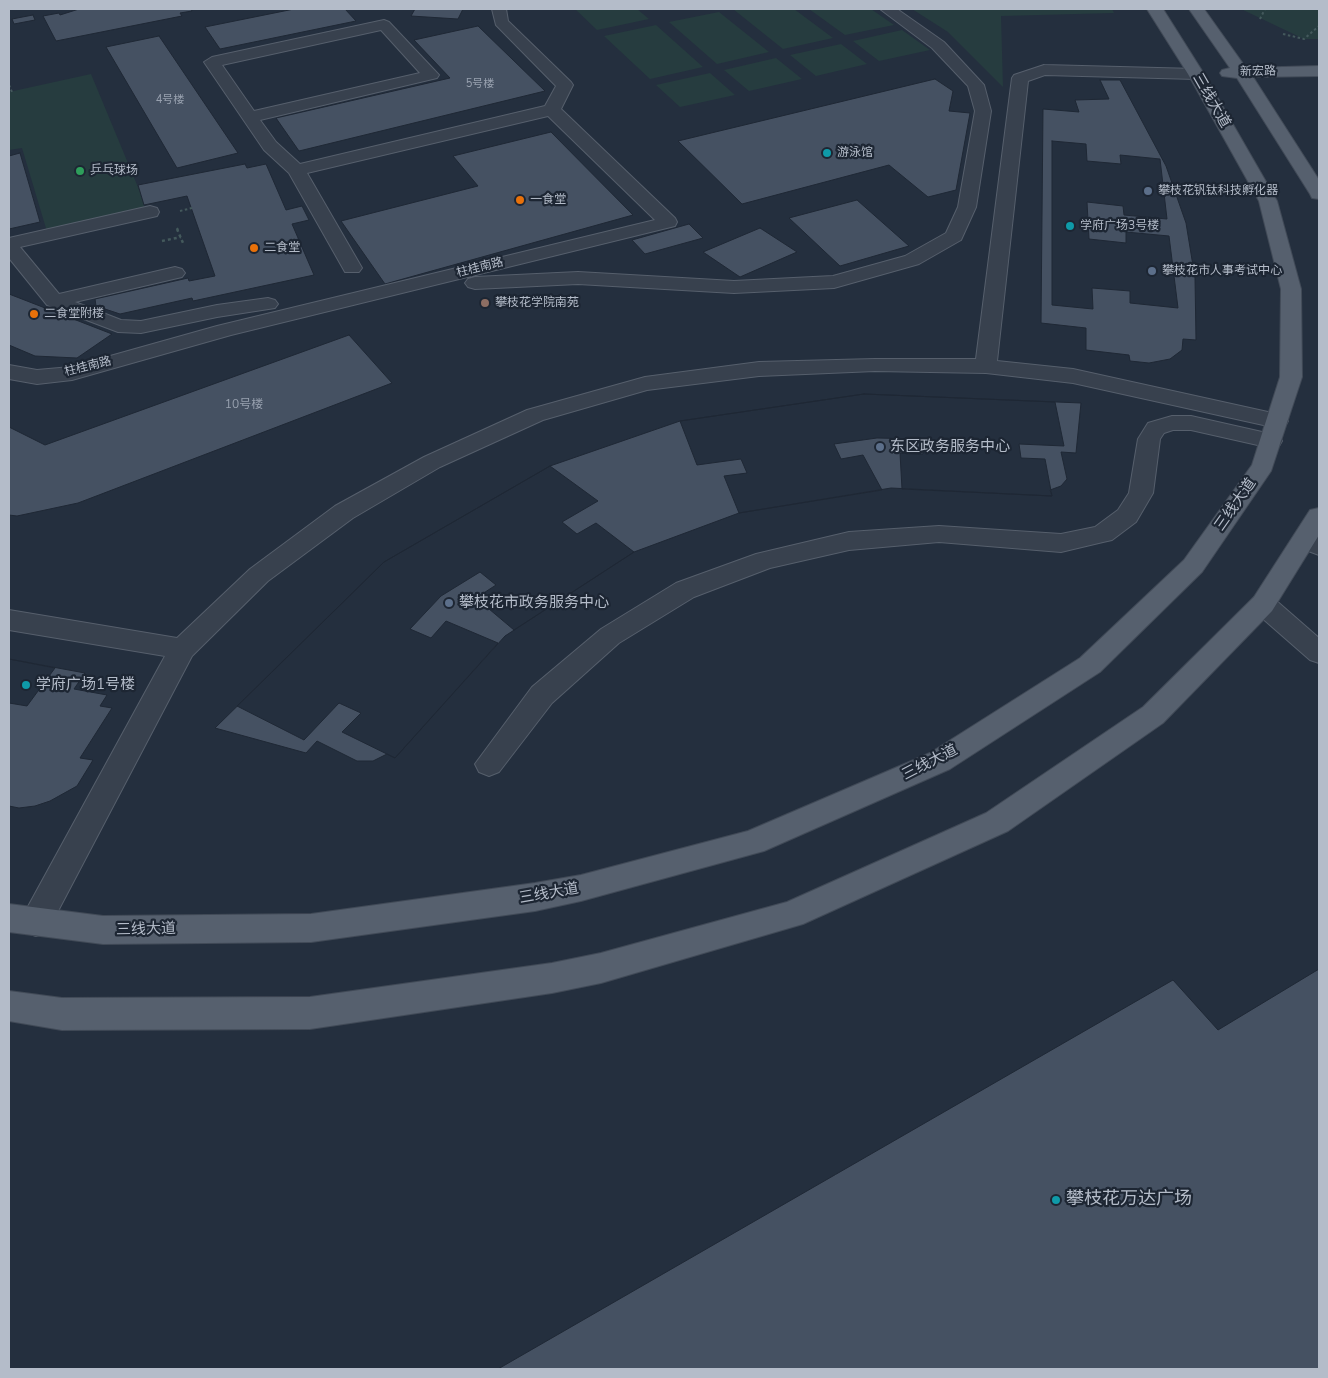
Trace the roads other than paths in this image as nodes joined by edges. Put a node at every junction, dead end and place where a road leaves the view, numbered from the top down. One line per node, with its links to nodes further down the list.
1 (499, 9): 8 (lane)
2 (887, 9): 16 (lane)
3 (1155, 9): 7 (main road, 三线大道)
4 (1197, 9): 6 (main road)
5 (1319, 71): 6 (main road, 新宏路)
6 (1242, 73): 7 (main road, 新宏路); 11 (main road)
7 (1196, 74): 19 (lane); 21 (main road, 三线大道)
8 (552, 110): 10 (lane); 16 (lane, 柱桂南路)
9 (250, 117): 9 (lane); 10 (lane)
10 (296, 170): 14 (lane)
11 (1319, 194)
12 (150, 212): 13 (lane)
13 (9, 245): 17 (lane)
14 (352, 268)
15 (175, 273): 17 (lane)
16 (368, 295): 18 (lane, 柱桂南路)
17 (54, 301): 18 (lane)
18 (344, 301): 20 (lane, 柱桂南路)
19 (986, 366): 21 (lane); 25 (lane)
20 (9, 372)
21 (1274, 432): 27 (lane); 29 (main road, 三线大道)
22 (1314, 534): 23 (main road)
23 (1263, 604): 26 (lane); 30 (main road)
24 (9, 620): 25 (lane)
25 (182, 649): 29 (lane)
26 (1319, 653)
27 (489, 764)
28 (9, 918): 29 (main road, 三线大道)
29 (36, 922)
30 (9, 1006)

